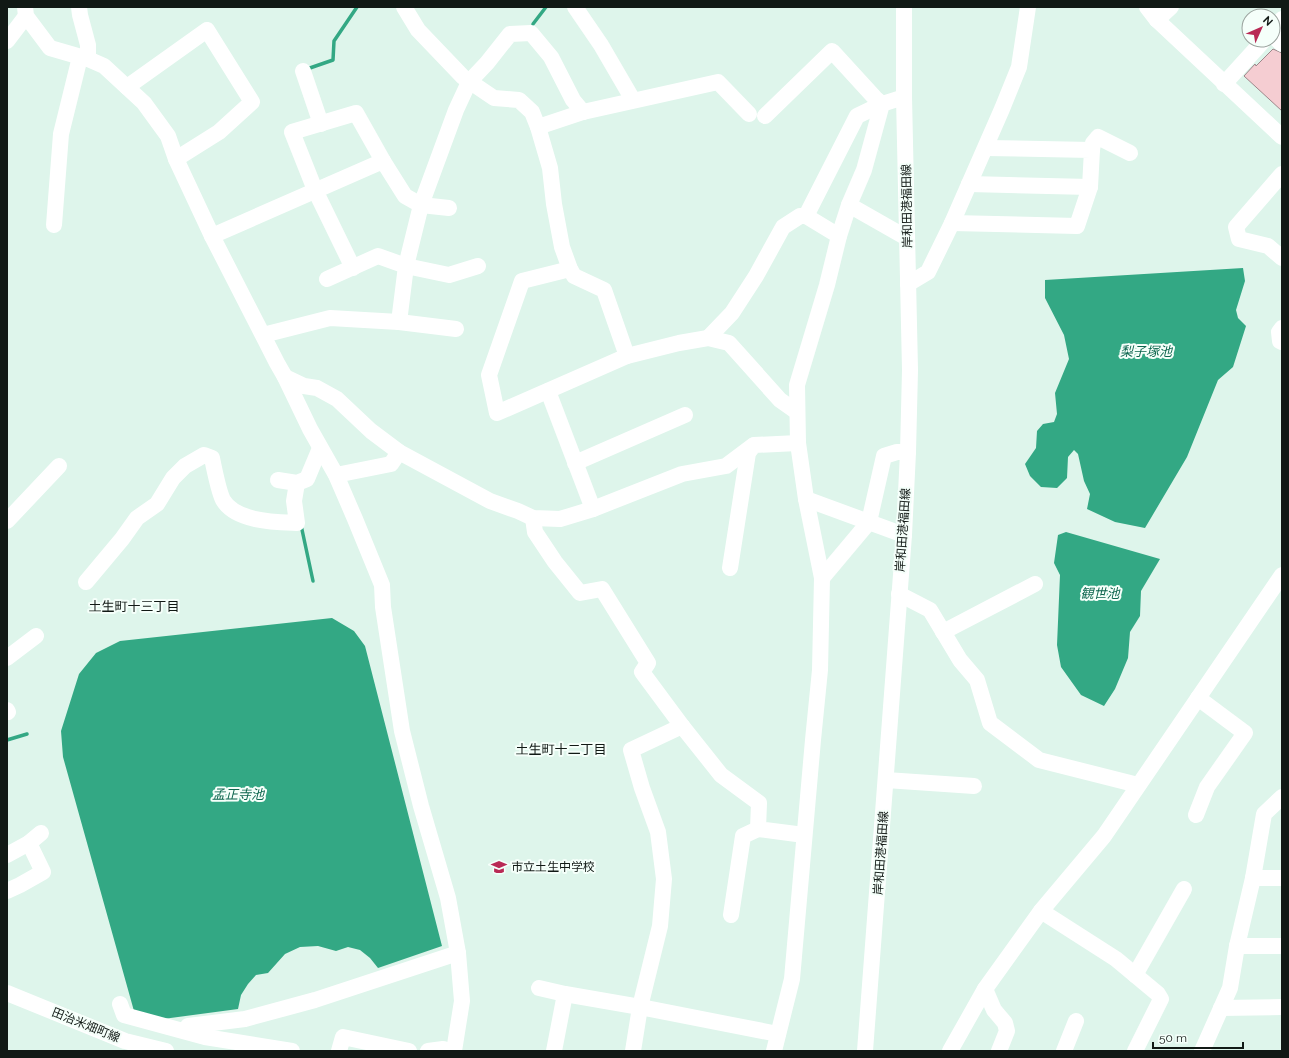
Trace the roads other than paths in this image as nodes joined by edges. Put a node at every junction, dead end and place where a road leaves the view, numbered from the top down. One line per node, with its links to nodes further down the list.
1 (79, 7): 12 (street)
2 (404, 7): 14 (street)
3 (574, 7): 18 (street)
4 (904, 7): 17 (street, 岸和田港福田線)
5 (1028, 7): 26 (street)
6 (1147, 7): 9 (street)
7 (1171, 7): 9 (street)
8 (26, 11): 10 (street); 12 (street)
9 (1157, 20): 15 (street)
10 (7, 41)
11 (1257, 48): 15 (street)
12 (84, 58): 16 (street); 40 (street)
13 (303, 71): 23 (street)
14 (469, 82): 20 (street); 24 (street); 35 (street)
15 (1224, 84): 25 (street)
16 (127, 87): 29 (street); 29 (street)
17 (904, 96): 19 (street); 43 (street, 岸和田港福田線)
18 (633, 100): 20 (street); 21 (street)
19 (882, 104): 22 (street); 36 (street); 38 (street)
20 (583, 112): 24 (street)
21 (749, 114)
22 (765, 116)
23 (321, 124): 30 (street); 34 (street)
24 (538, 127): 48 (street)
25 (1282, 137)
26 (986, 148): 27 (street); 32 (street)
27 (1092, 150): 28 (street); 33 (street)
28 (1130, 153)
29 (176, 159): 41 (street)
30 (383, 161): 34 (street); 35 (street)
31 (1282, 174): 44 (street)
32 (969, 184): 33 (street); 39 (street)
33 (1090, 187): 39 (street)
34 (315, 190): 41 (street); 47 (street)
35 (421, 205): 37 (street); 45 (street)
36 (849, 205): 42 (street); 43 (street)
37 (449, 208)
38 (806, 216): 42 (street); 55 (street)
39 (952, 223): 50 (street)
40 (54, 225)
41 (212, 236): 54 (street)
42 (839, 236): 60 (street)
43 (907, 238): 50 (street, 岸和田港福田線)
44 (1282, 258)
45 (406, 266): 46 (street); 47 (street); 51 (street)
46 (478, 266)
47 (353, 268): 49 (street)
48 (570, 269): 57 (street); 59 (street)
49 (327, 279)
50 (908, 284): 66 (street, 岸和田港福田線)
51 (399, 322): 53 (street); 54 (street)
52 (1282, 328): 56 (street)
53 (456, 329)
54 (263, 335): 58 (street)
55 (708, 338): 57 (street); 60 (street)
56 (1282, 342)
57 (627, 356): 59 (street)
58 (285, 377): 64 (street); 65 (street)
59 (548, 391): 67 (street)
60 (797, 412): 62 (street)
61 (685, 415): 67 (street)
62 (798, 443): 63 (street); 72 (street)
63 (754, 445): 73 (street); 78 (street)
64 (320, 448): 69 (street); 71 (street)
65 (400, 452): 69 (street); 75 (street)
66 (908, 452): 76 (street); 77 (street, 岸和田港福田線)
67 (575, 463): 73 (street)
68 (59, 466): 74 (street)
69 (336, 475): 105 (street)
70 (278, 480): 71 (street)
71 (297, 483): 81 (street)
72 (806, 499): 76 (street); 80 (street)
73 (593, 509): 75 (street)
74 (11, 511)
75 (533, 518): 88 (street)
76 (869, 522): 77 (street); 80 (street)
77 (904, 535): 83 (street, 岸和田港福田線)
78 (730, 568)
79 (1282, 575): 87 (street)
80 (822, 578): 95 (street)
81 (86, 582)
82 (1035, 584): 84 (street)
83 (899, 594): 84 (street); 89 (street, 岸和田港福田線)
84 (943, 632): 91 (street)
85 (36, 636): 86 (street)
86 (7, 658)
87 (1198, 698): 91 (street); 93 (street)
88 (682, 726): 94 (street); 111 (street)
89 (886, 780): 90 (street); 128 (street, 岸和田港福田線)
90 (967, 780)
91 (1138, 785): 101 (street)
92 (1282, 797): 97 (street)
93 (1196, 814)
94 (758, 829): 95 (street); 102 (street)
95 (804, 835): 117 (street)
96 (7, 855): 100 (street)
97 (1253, 878): 98 (street); 103 (street)
98 (1282, 878)
99 (1184, 889): 106 (street)
100 (7, 891)
101 (1041, 911): 106 (street); 108 (street)
102 (731, 915)
103 (1237, 946): 104 (street); 113 (street)
104 (1282, 946)
105 (458, 953): 116 (street); 124 (street)
106 (1135, 976): 132 (street)
107 (539, 988): 110 (street)
108 (985, 989): 129 (street); 130 (street)
109 (7, 992): 118 (street, 田治米畑町線)
110 (565, 994): 111 (street); 125 (street)
111 (640, 1007): 117 (street); 126 (street)
112 (1282, 1007): 113 (street)
113 (1221, 1008): 133 (street)
114 (123, 1015): 119 (street)
115 (1076, 1021): 131 (street)
116 (188, 1026)
117 (778, 1034): 127 (street)
118 (166, 1051)
119 (292, 1051)
120 (339, 1051): 121 (street)
121 (409, 1051)
122 (428, 1051): 123 (street)
123 (450, 1051)
124 (454, 1051)
125 (554, 1051)
126 (633, 1051)
127 (774, 1051)
128 (865, 1051)
129 (950, 1051)
130 (999, 1051)
131 (1064, 1051)
132 (1135, 1051)
133 (1202, 1051)

